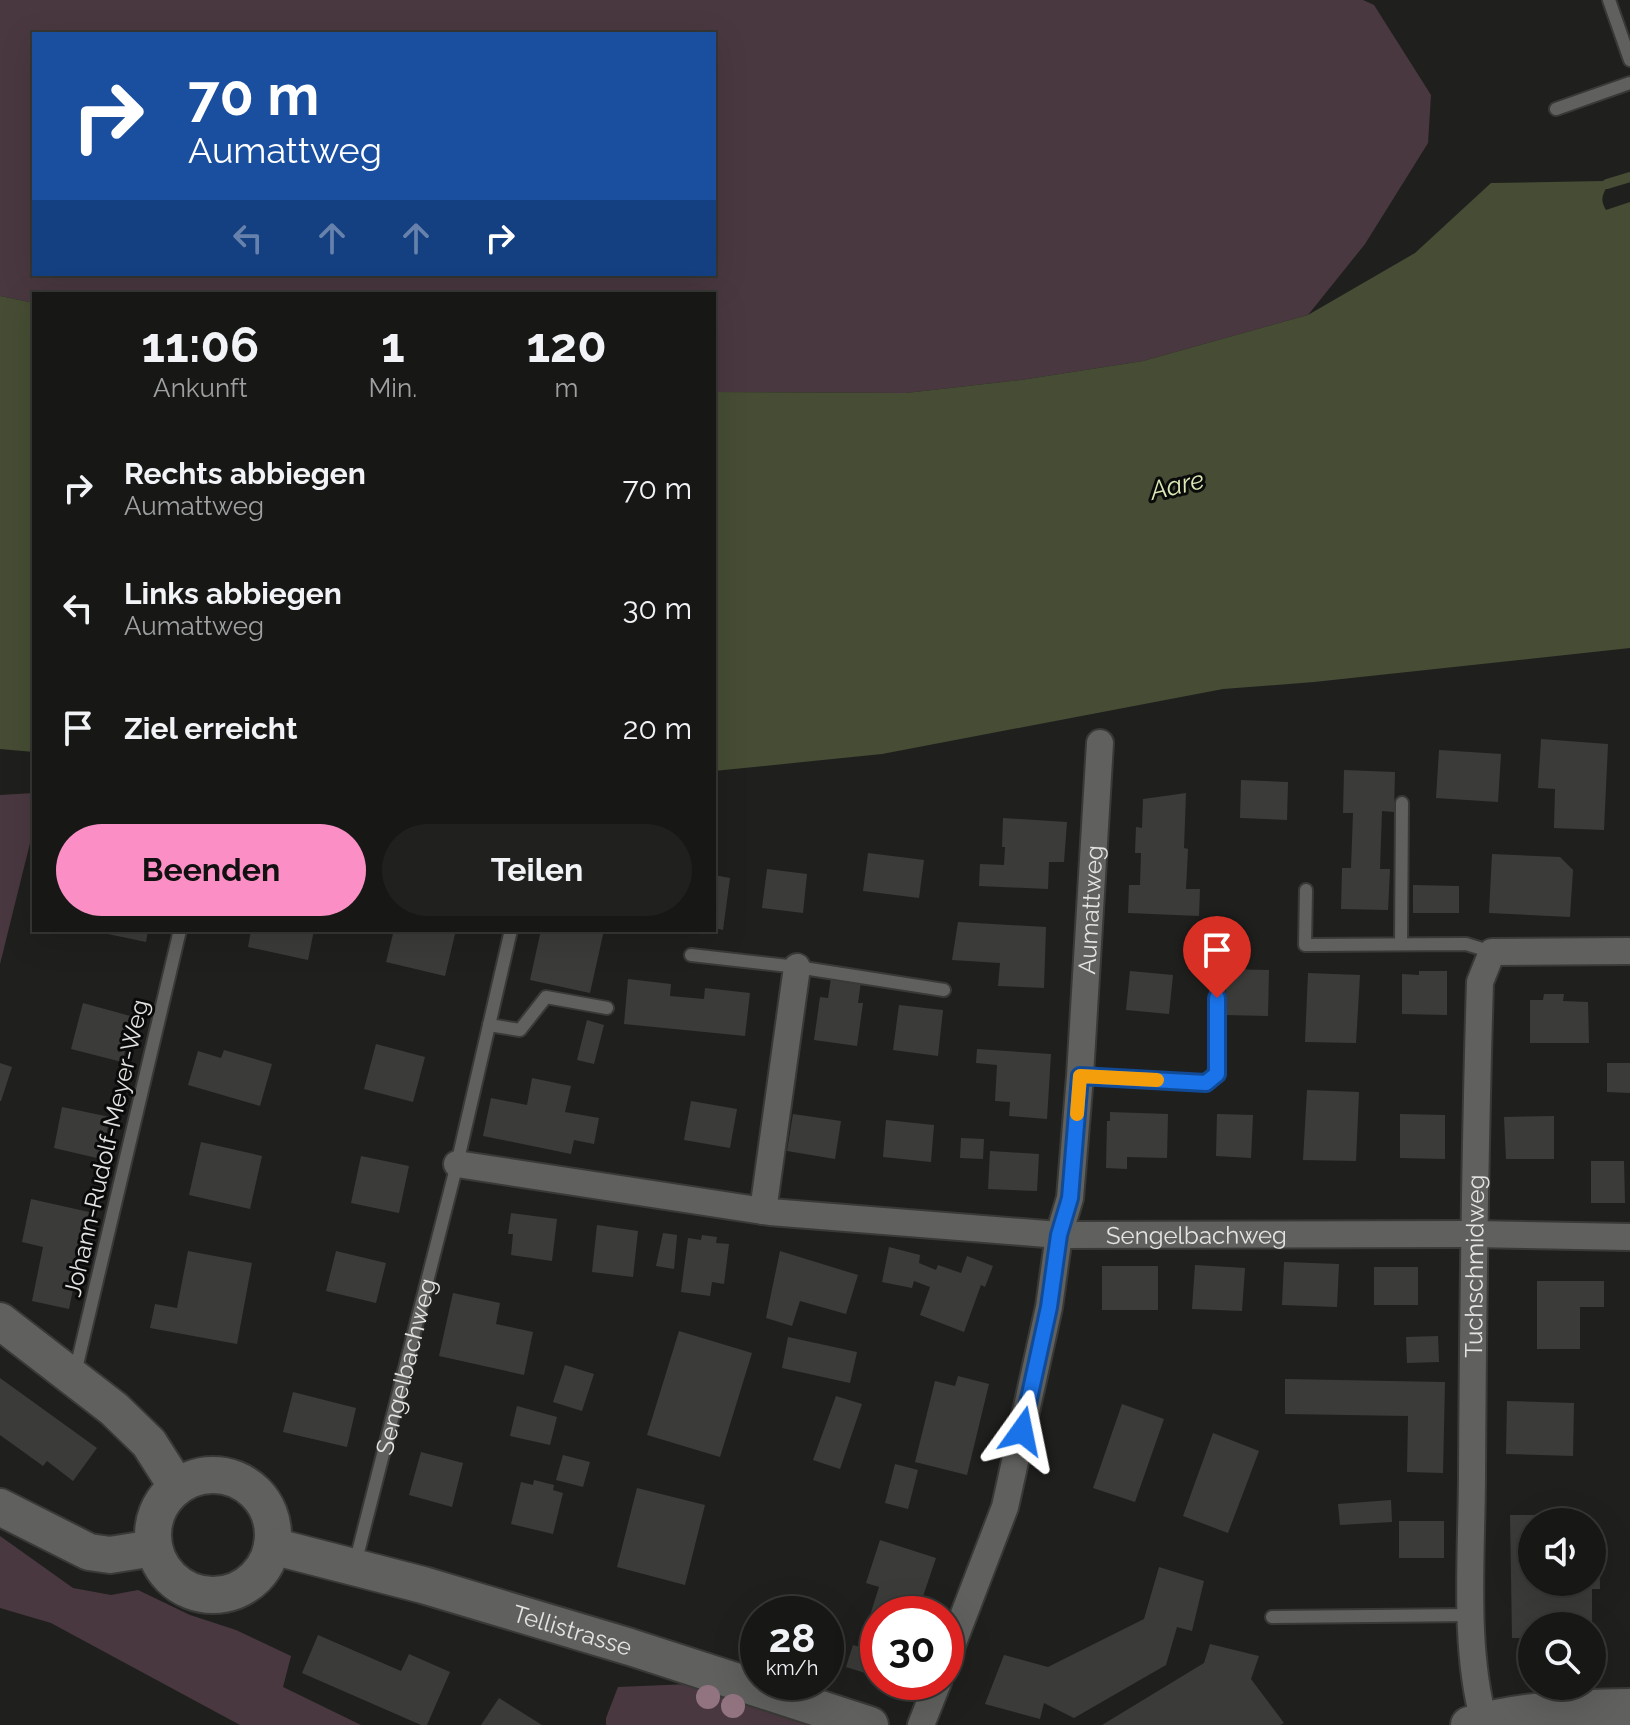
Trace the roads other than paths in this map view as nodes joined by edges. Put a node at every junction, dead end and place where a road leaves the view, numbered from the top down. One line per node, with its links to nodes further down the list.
1 (1609, 0): 2 (lane)
2 (1630, 60)
3 (1630, 83): 4 (lane)
4 (1556, 109)
5 (1100, 743): 19 (street, Aumattweg)
6 (1402, 803): 10 (lane)
7 (1306, 890): 10 (lane)
8 (180, 932): 26 (lane, Johann-Rudolf-Meyer-Weg)
9 (511, 932): 18 (lane, Sengelbachweg)
10 (1401, 944): 12 (lane)
11 (1630, 951): 12 (street)
12 (1492, 952): 22 (street, Tuchschmidweg)
13 (691, 955): 14 (lane)
14 (797, 967): 16 (lane); 21 (street)
15 (1217, 973): 19 (lane)
16 (944, 990)
17 (607, 1008): 18 (lane)
18 (489, 1025): 20 (lane, Sengelbachweg)
19 (1080, 1076): 23 (street, Aumattweg)
20 (457, 1164): 21 (street, Sengelbachweg); 31 (lane, Sengelbachweg)
21 (763, 1211): 23 (street, Sengelbachweg)
22 (1473, 1234): 23 (street, Sengelbachweg); 24 (street, Sengelbachweg); 33 (street, Tuchschmidweg)
23 (1059, 1235): 32 (street, Aumattweg)
24 (1630, 1237)
25 (0, 1321): 26 (main road)
26 (74, 1376): 27 (main road)
27 (177, 1487): 29 (main road); 30 (main road)
28 (0, 1507): 30 (main road)
29 (272, 1546): 30 (main road); 31 (main road, Tellistrasse)
30 (154, 1548)
31 (354, 1567): 38 (main road, Tellistrasse)
32 (964, 1614)
33 (1472, 1615): 34 (lane); 37 (street, Tuchschmidweg)
34 (1272, 1617)
35 (931, 1700): 39 (street)
36 (1630, 1707): 37 (main road)
37 (1477, 1723)
38 (870, 1725)
39 (921, 1725)

